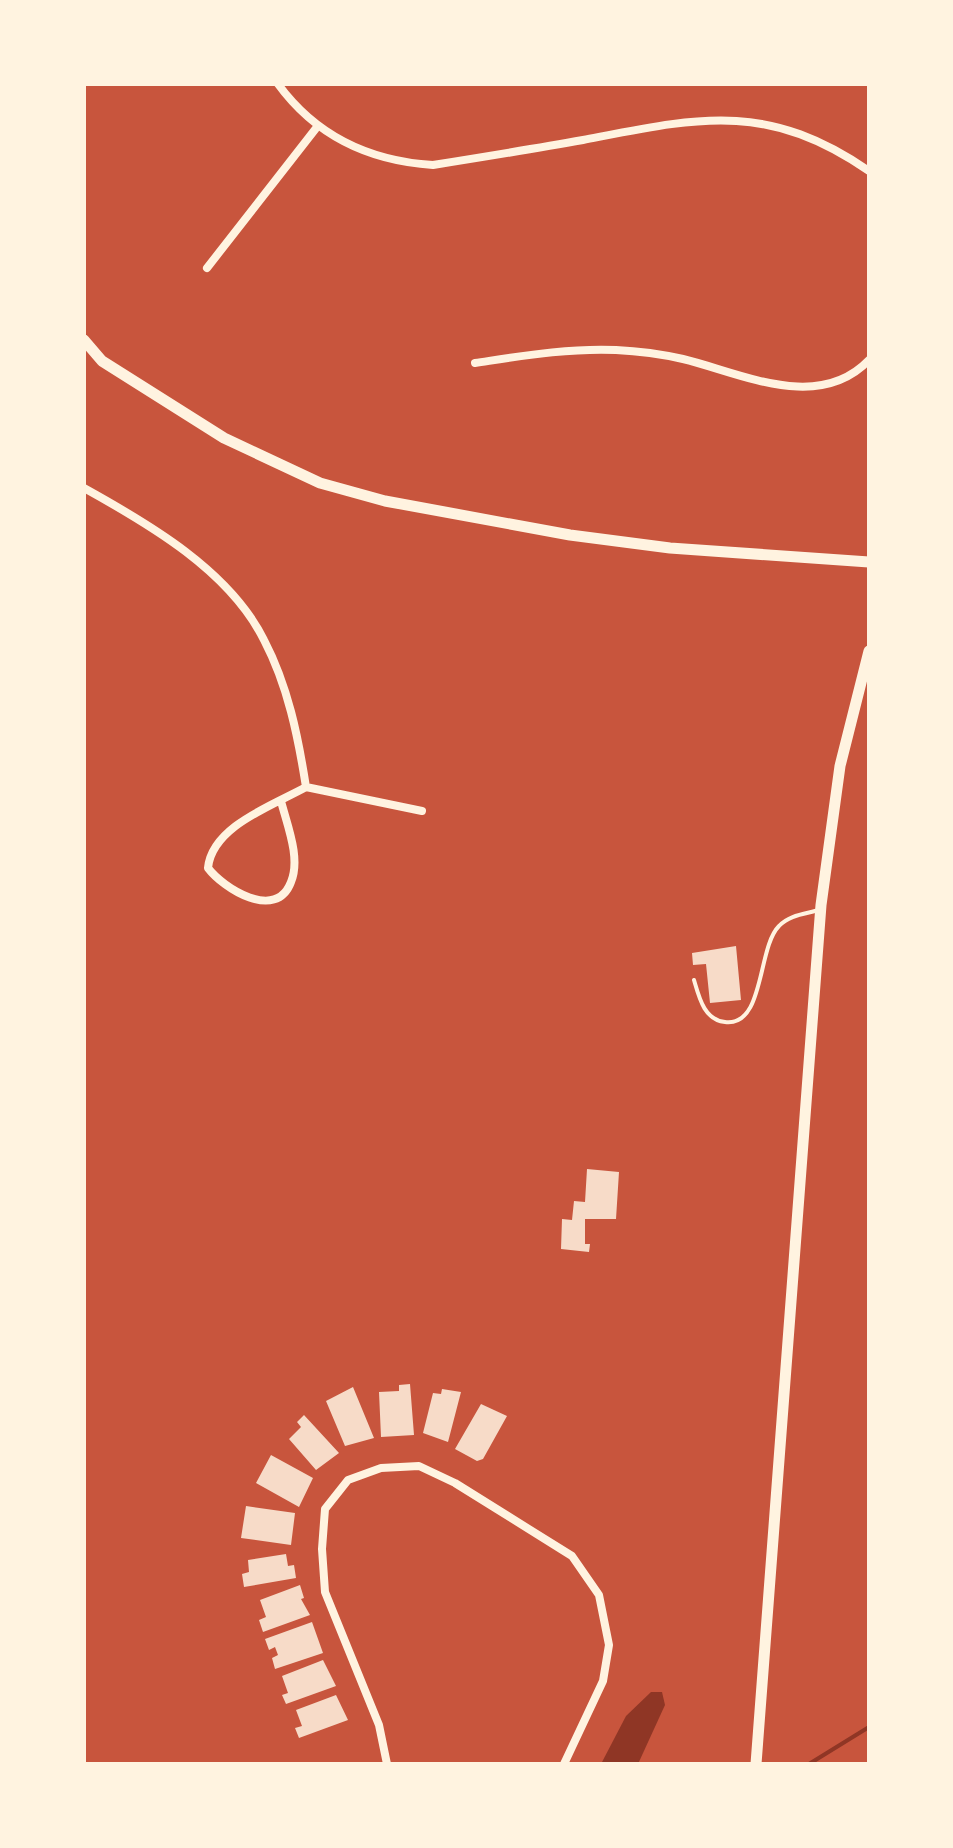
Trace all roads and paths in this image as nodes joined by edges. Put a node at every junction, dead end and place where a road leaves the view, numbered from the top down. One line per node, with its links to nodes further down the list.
1 (278, 84): 2 (street)
2 (317, 127): 3 (street); 4 (street)
3 (869, 171)
4 (207, 268)
5 (84, 340): 9 (street)
6 (869, 360): 7 (street)
7 (475, 363)
8 (84, 488): 11 (street)
9 (869, 562)
10 (869, 651): 14 (street)
11 (306, 787): 12 (street); 13 (street)
12 (281, 801): 12 (street)
13 (422, 811)
14 (821, 910): 15 (lane); 18 (street)
15 (694, 980)
16 (387, 1764): 17 (street)
17 (564, 1764)
18 (756, 1764)

